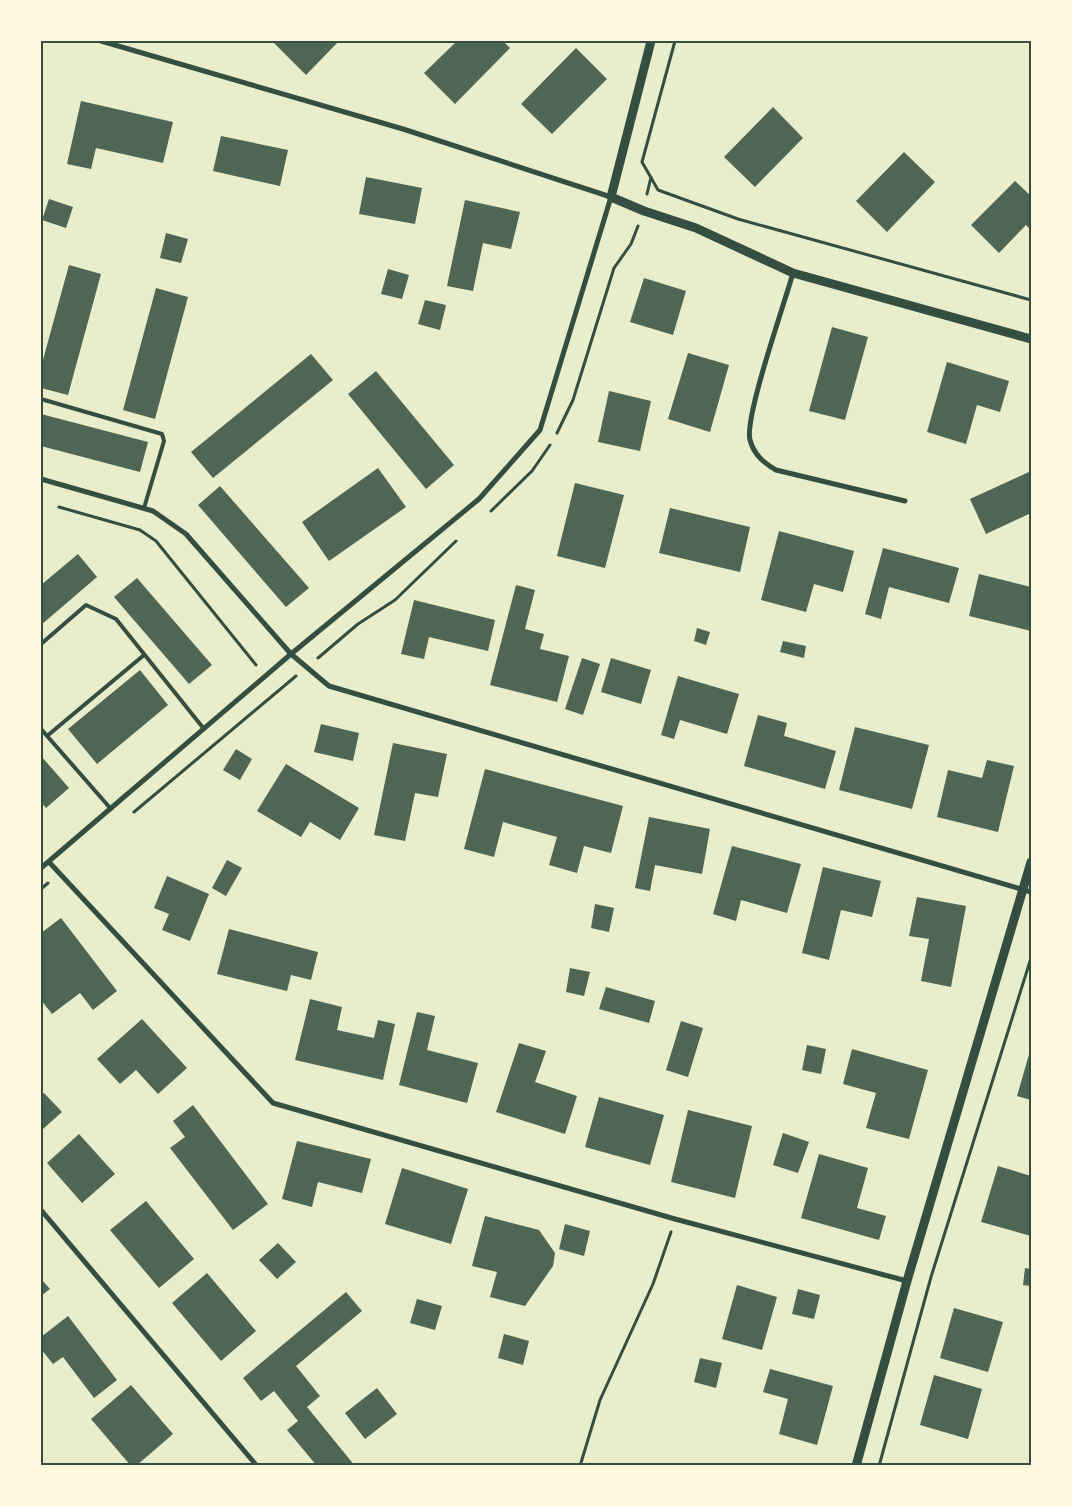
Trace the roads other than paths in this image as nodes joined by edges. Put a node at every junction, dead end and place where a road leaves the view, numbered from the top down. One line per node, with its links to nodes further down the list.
1 (101, 41): 3 (street)
2 (652, 41): 3 (street)
3 (611, 197): 4 (street); 12 (street)
4 (793, 273): 5 (street); 8 (street)
5 (1031, 339)
6 (41, 399): 9 (lane)
7 (41, 479): 9 (street)
8 (905, 501)
9 (144, 508): 12 (street)
10 (41, 644): 11 (lane)
11 (144, 654): 14 (lane); 15 (lane)
12 (291, 654): 14 (street); 20 (street)
13 (41, 729): 15 (lane)
14 (204, 729): 16 (street)
15 (47, 736): 16 (lane)
16 (111, 809): 17 (street)
17 (49, 862): 19 (street); 22 (street)
18 (1031, 862): 20 (street)
19 (41, 868)
20 (1027, 890): 22 (street)
21 (41, 1210): 23 (street)
22 (907, 1281): 24 (street)
23 (257, 1466)
24 (856, 1466)

